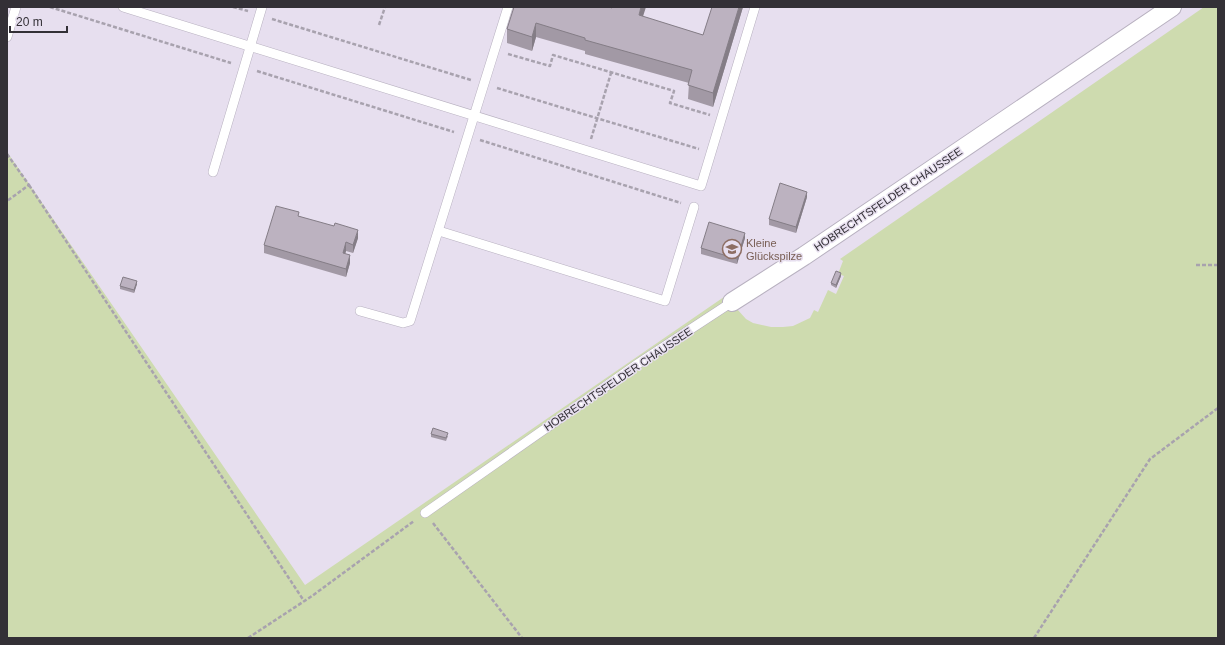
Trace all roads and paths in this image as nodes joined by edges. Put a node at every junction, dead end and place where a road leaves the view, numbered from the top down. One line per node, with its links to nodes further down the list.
1 (16, 7): 10 (lane)
2 (50, 7): 13 (path)
3 (124, 7): 11 (lane)
4 (262, 7): 11 (lane)
5 (385, 7): 9 (path)
6 (508, 7): 12 (lane)
7 (756, 7): 16 (lane)
8 (1172, 7): 27 (street, HOBRECHTSFELDER CHAUSSEE)
9 (379, 25)
10 (7, 37)
11 (250, 46): 13 (lane); 15 (lane)
12 (495, 50): 14 (path); 15 (lane)
13 (244, 67): 17 (path); 20 (lane)
14 (611, 72): 16 (path); 18 (path)
15 (475, 115): 17 (lane); 18 (lane)
16 (722, 118): 18 (lane)
17 (468, 137): 23 (path); 24 (lane)
18 (588, 151)
19 (7, 154): 21 (path)
20 (213, 172)
21 (29, 184): 22 (path); 31 (path)
22 (7, 202)
23 (694, 207): 24 (lane)
24 (439, 231): 28 (lane)
25 (1196, 265): 26 (path)
26 (1218, 265)
27 (732, 302): 30 (lane, HOBRECHTSFELDER CHAUSSEE)
28 (360, 311)
29 (1218, 408): 34 (path)
30 (425, 513): 31 (path); 33 (path)
31 (304, 601): 32 (path)
32 (248, 638)
33 (522, 638)
34 (1034, 638)

